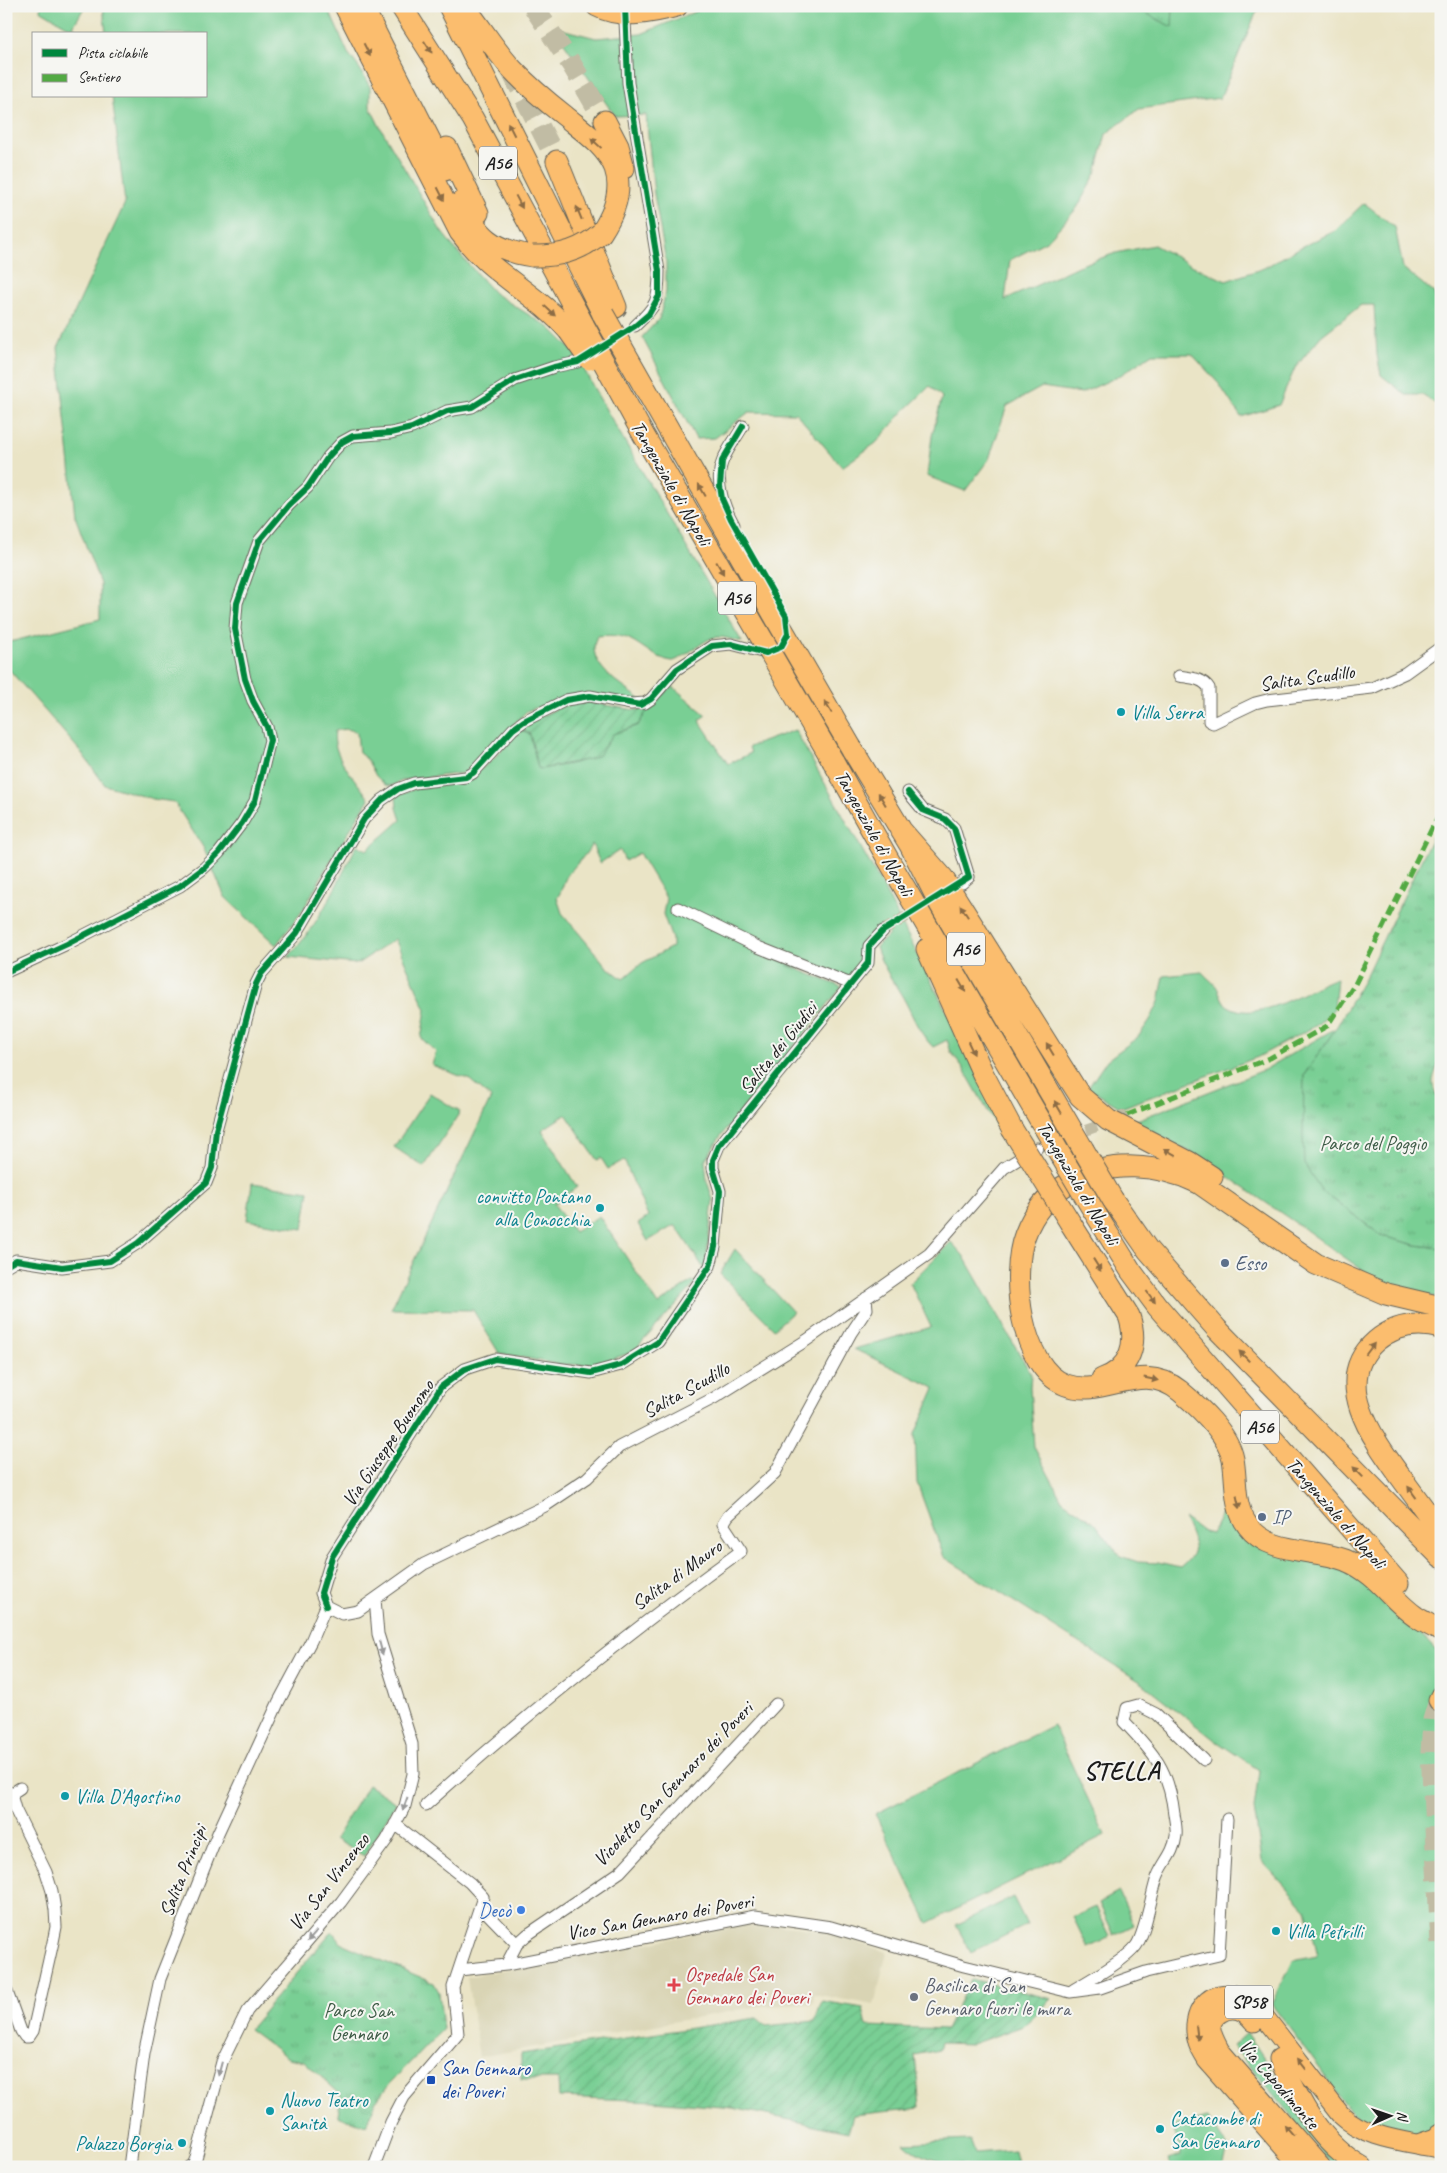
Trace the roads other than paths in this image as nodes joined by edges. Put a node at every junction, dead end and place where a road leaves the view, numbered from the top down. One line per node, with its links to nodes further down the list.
1 (345, 6): 16 (highway, one-way to 16)
2 (362, 6): 13 (highway)
3 (378, 6): 13 (highway)
4 (401, 6): 16 (highway, A56, one-way to 16)
5 (449, 6): 14 (highway, A56, one-way to 5)
6 (464, 6): 12 (highway, one-way to 6)
7 (597, 6): 8 (highway)
8 (677, 6)
9 (625, 21): 15 (street)
10 (605, 121): 12 (highway)
11 (557, 161): 14 (highway, one-way to 11)
12 (601, 233): 13 (highway, bridge)
13 (532, 256)
14 (609, 311): 22 (highway, Tangenziale di Napoli / A56, one-way to 14, bridge)
15 (635, 326)
16 (577, 328): 23 (highway, Tangenziale di Napoli / A56, one-way to 23, bridge)
17 (578, 362): 27 (street)
18 (743, 426): 31 (street)
19 (1441, 647): 20 (street, Salita Scudillo)
20 (1179, 676)
21 (908, 792): 24 (street)
22 (900, 829): 32 (highway, one-way to 22); 39 (highway, Tangenziale di Napoli / A56, one-way to 22, bridge)
23 (888, 859): 35 (highway, one-way to 35, bridge); 43 (highway, Tangenziale di Napoli / A56, one-way to 43, bridge)
24 (962, 883)
25 (678, 908): 28 (street)
26 (883, 931): 28 (street, Salita dei Giudici)
27 (6, 972)
28 (851, 984): 30 (street, Salita dei Giudici)
29 (1037, 1148): 33 (street, Salita Scudillo)
30 (720, 1191): 42 (street, Via Giuseppe Buonomo)
31 (6, 1266)
32 (1386, 1294): 34 (highway); 43 (highway, one-way to 43)
33 (866, 1298): 41 (street, Salita Scudillo); 47 (street, Salita di Mauro)
34 (1441, 1307)
35 (1441, 1315)
36 (1441, 1328): 38 (highway, one-way to 36)
37 (1378, 1476): 39 (highway)
38 (1441, 1532)
39 (1419, 1535): 40 (highway, Tangenziale di Napoli / A56)
40 (1441, 1557)
41 (375, 1599): 42 (street, Salita Scudillo); 49 (street, Via San Vincenzo, one-way to 49)
42 (326, 1606): 60 (street, Salita Principi)
43 (1440, 1631)
44 (776, 1704): 51 (street, Vicoletto San Gennaro dei Poveri)
45 (1204, 1760): 55 (street)
46 (20, 1788): 54 (street)
47 (426, 1804)
48 (1227, 1819): 55 (street)
49 (395, 1824): 50 (street); 61 (street, Via San Vincenzo, one-way to 61)
50 (481, 1902): 51 (street); 53 (street)
51 (517, 1944): 52 (street, Vicoletto San Gennaro dei Poveri)
52 (506, 1965): 53 (street, Vico San Gennaro dei Poveri); 55 (street, Vico San Gennaro dei Poveri)
53 (459, 1970): 62 (street)
54 (6, 1989)
55 (1070, 1992)
56 (1280, 2059): 59 (main road, Via Capodimonte / SP58); 64 (main road, Via Capodimonte / SP58, one-way to 56); 65 (highway)
57 (1441, 2134): 58 (highway)
58 (1431, 2146): 63 (main road, Via Capodimonte / SP58, one-way to 63)
59 (1441, 2161)
60 (129, 2167)
61 (190, 2167)
62 (374, 2167)
63 (1301, 2167)
64 (1321, 2167)
65 (1362, 2167)

